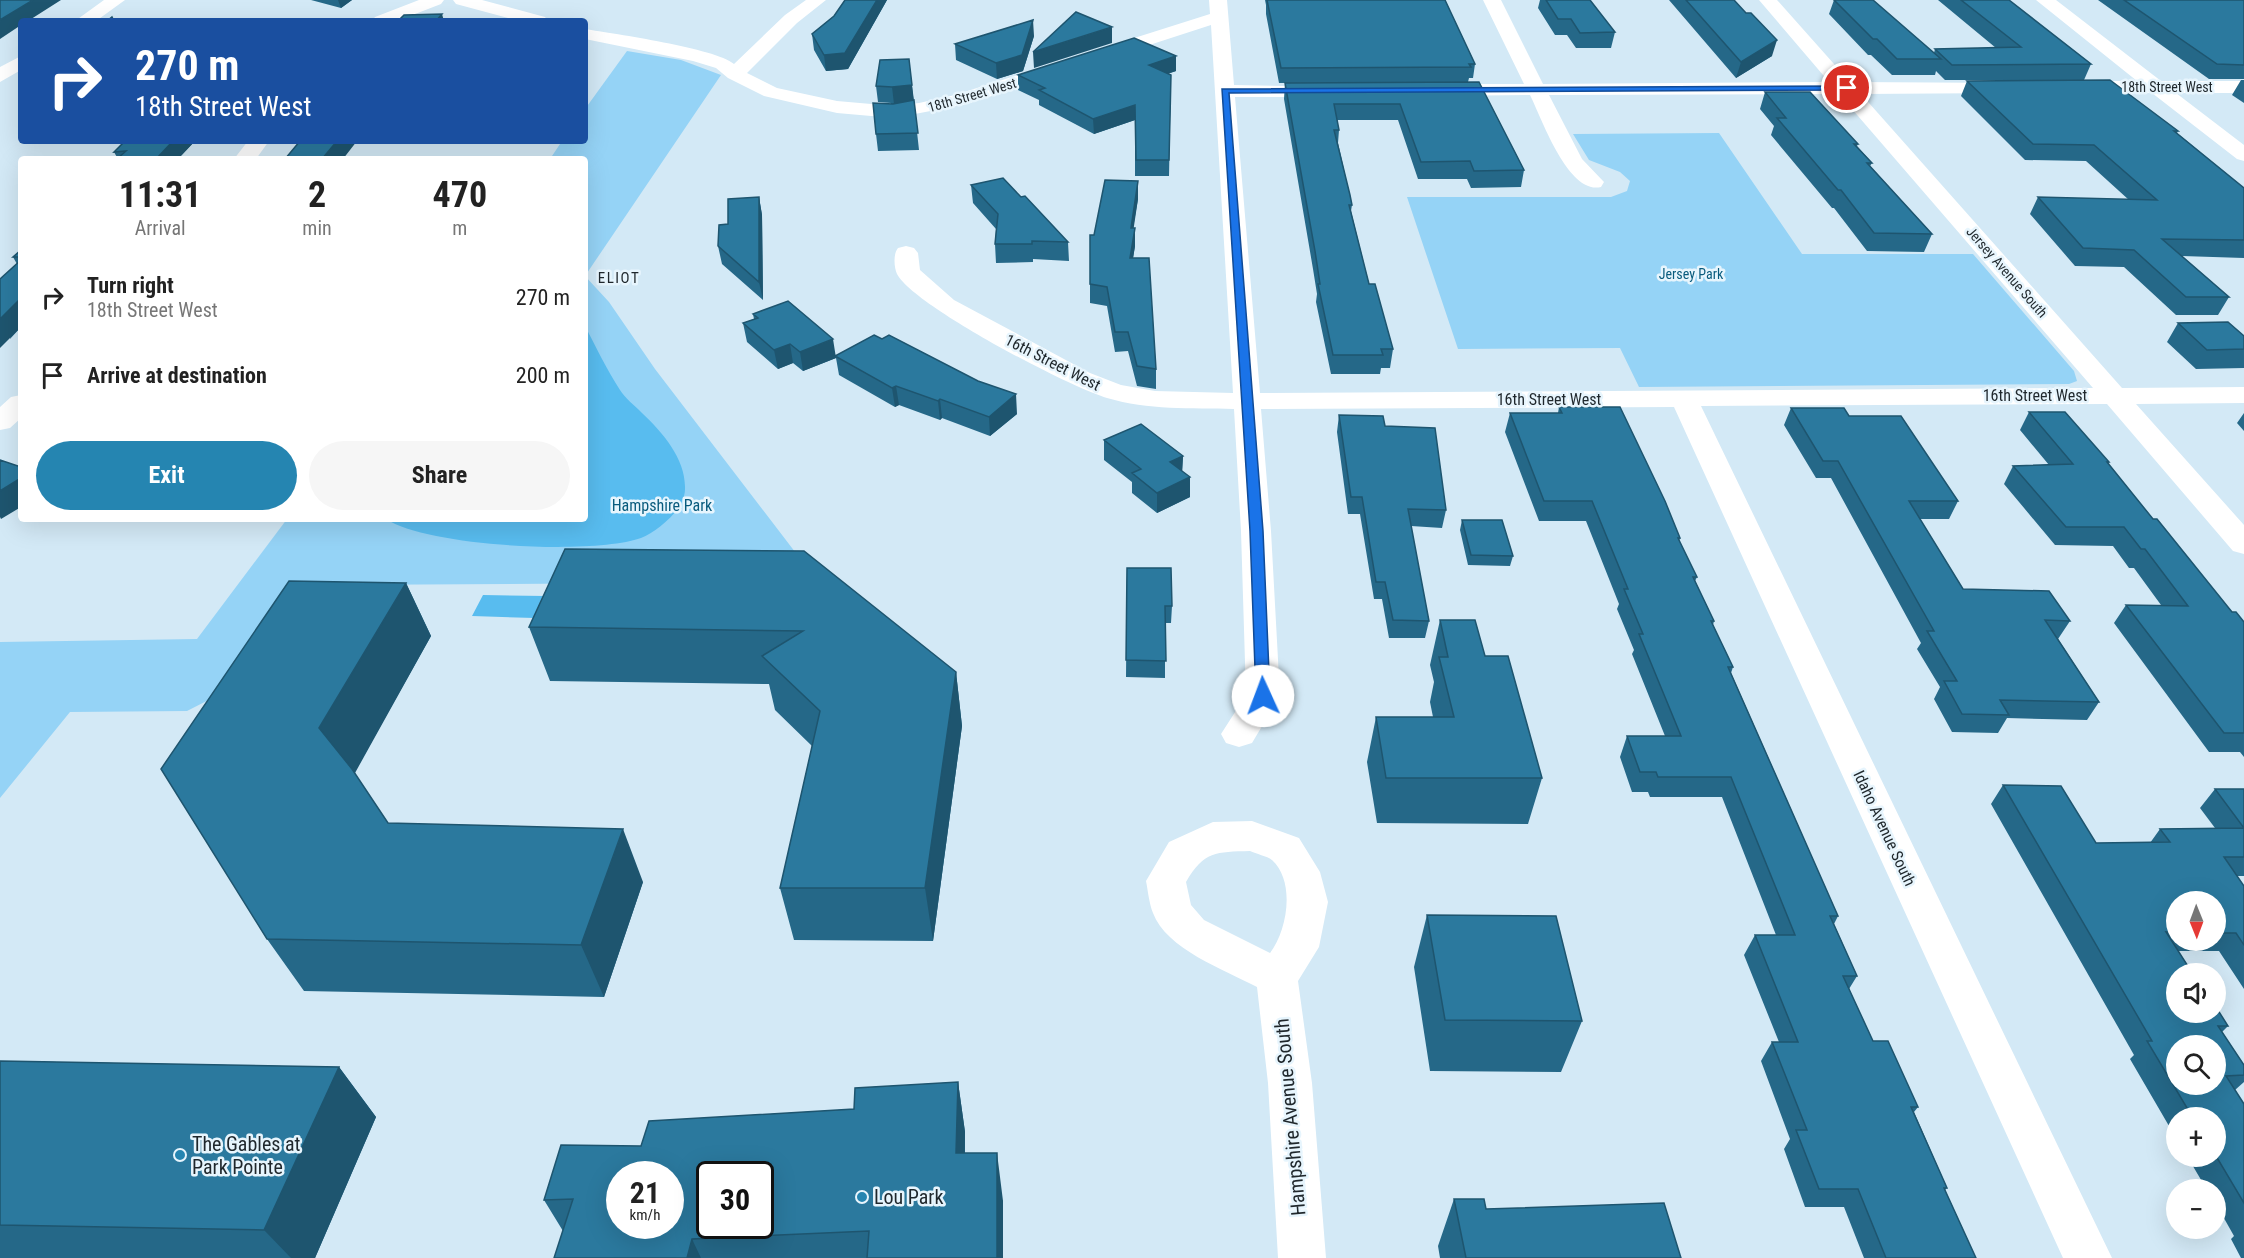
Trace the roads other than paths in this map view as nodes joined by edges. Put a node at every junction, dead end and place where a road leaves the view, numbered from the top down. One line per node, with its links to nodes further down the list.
1 (116, 0): 9 (street)
2 (435, 0): 10 (street)
3 (462, 0): 11 (street)
4 (817, 0): 14 (street)
5 (1492, 0): 22 (street)
6 (1768, 0): 20 (street, Jersey Avenue South)
7 (2045, 0): 18 (street)
8 (1218, 9): 14 (street, 18th Street West); 23 (street)
9 (89, 18)
10 (389, 18)
11 (528, 18)
12 (588, 35): 14 (street, 18th Street West)
13 (18, 64): 15 (street)
14 (735, 74)
15 (0, 76)
16 (2026, 87): 20 (street)
17 (2062, 87): 18 (street, 18th Street West)
18 (2158, 87): 19 (street, 18th Street West); 26 (street)
19 (2244, 87)
20 (1847, 88): 22 (street); 30 (street, Jersey Avenue South)
21 (1416, 90): 22 (street)
22 (1536, 90): 28 (street)
23 (1225, 91): 24 (street); 33 (street)
24 (1345, 91)
25 (257, 144): 27 (street)
26 (2244, 155)
27 (247, 156)
28 (1593, 182)
29 (906, 253): 33 (street, 16th Street West)
30 (2114, 395): 31 (street, 16th Street West); 32 (street, 16th Street West); 36 (street, Jersey Avenue South)
31 (2244, 395)
32 (1683, 397): 33 (street, 16th Street West); 40 (street, Idaho Avenue South)
33 (1246, 401): 37 (street)
34 (18, 406): 35 (street)
35 (0, 422)
36 (2244, 544)
37 (1239, 734)
38 (1277, 977): 39 (street, Hampshire Avenue South)
39 (1302, 1258)
40 (2088, 1258)

